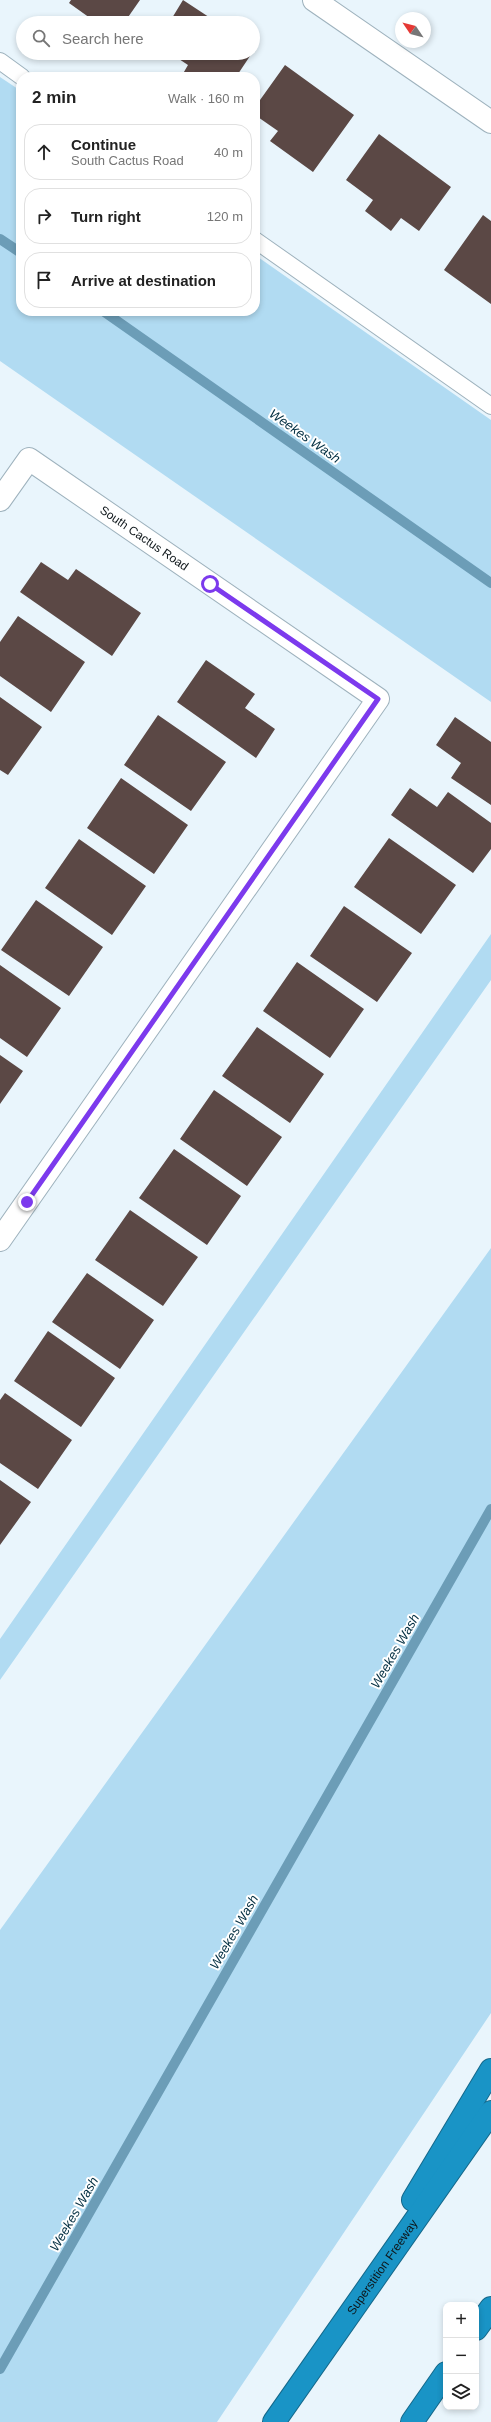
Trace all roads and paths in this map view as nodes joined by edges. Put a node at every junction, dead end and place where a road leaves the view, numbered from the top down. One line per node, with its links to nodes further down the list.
1 (314, 0): 4 (street)
2 (0, 62): 3 (lane)
3 (16, 73)
4 (491, 122)
5 (260, 244): 6 (lane)
6 (491, 406)
7 (0, 500): 8 (street, South Cactus Road)
8 (0, 1240)
9 (491, 2070): 13 (highway)
10 (491, 2112): 13 (highway, Superstition Freeway)
11 (491, 2308): 12 (highway)
12 (479, 2326)
13 (313, 2366): 15 (highway, Superstition Freeway)
14 (445, 2374): 16 (highway)
15 (274, 2422)
16 (412, 2422)

